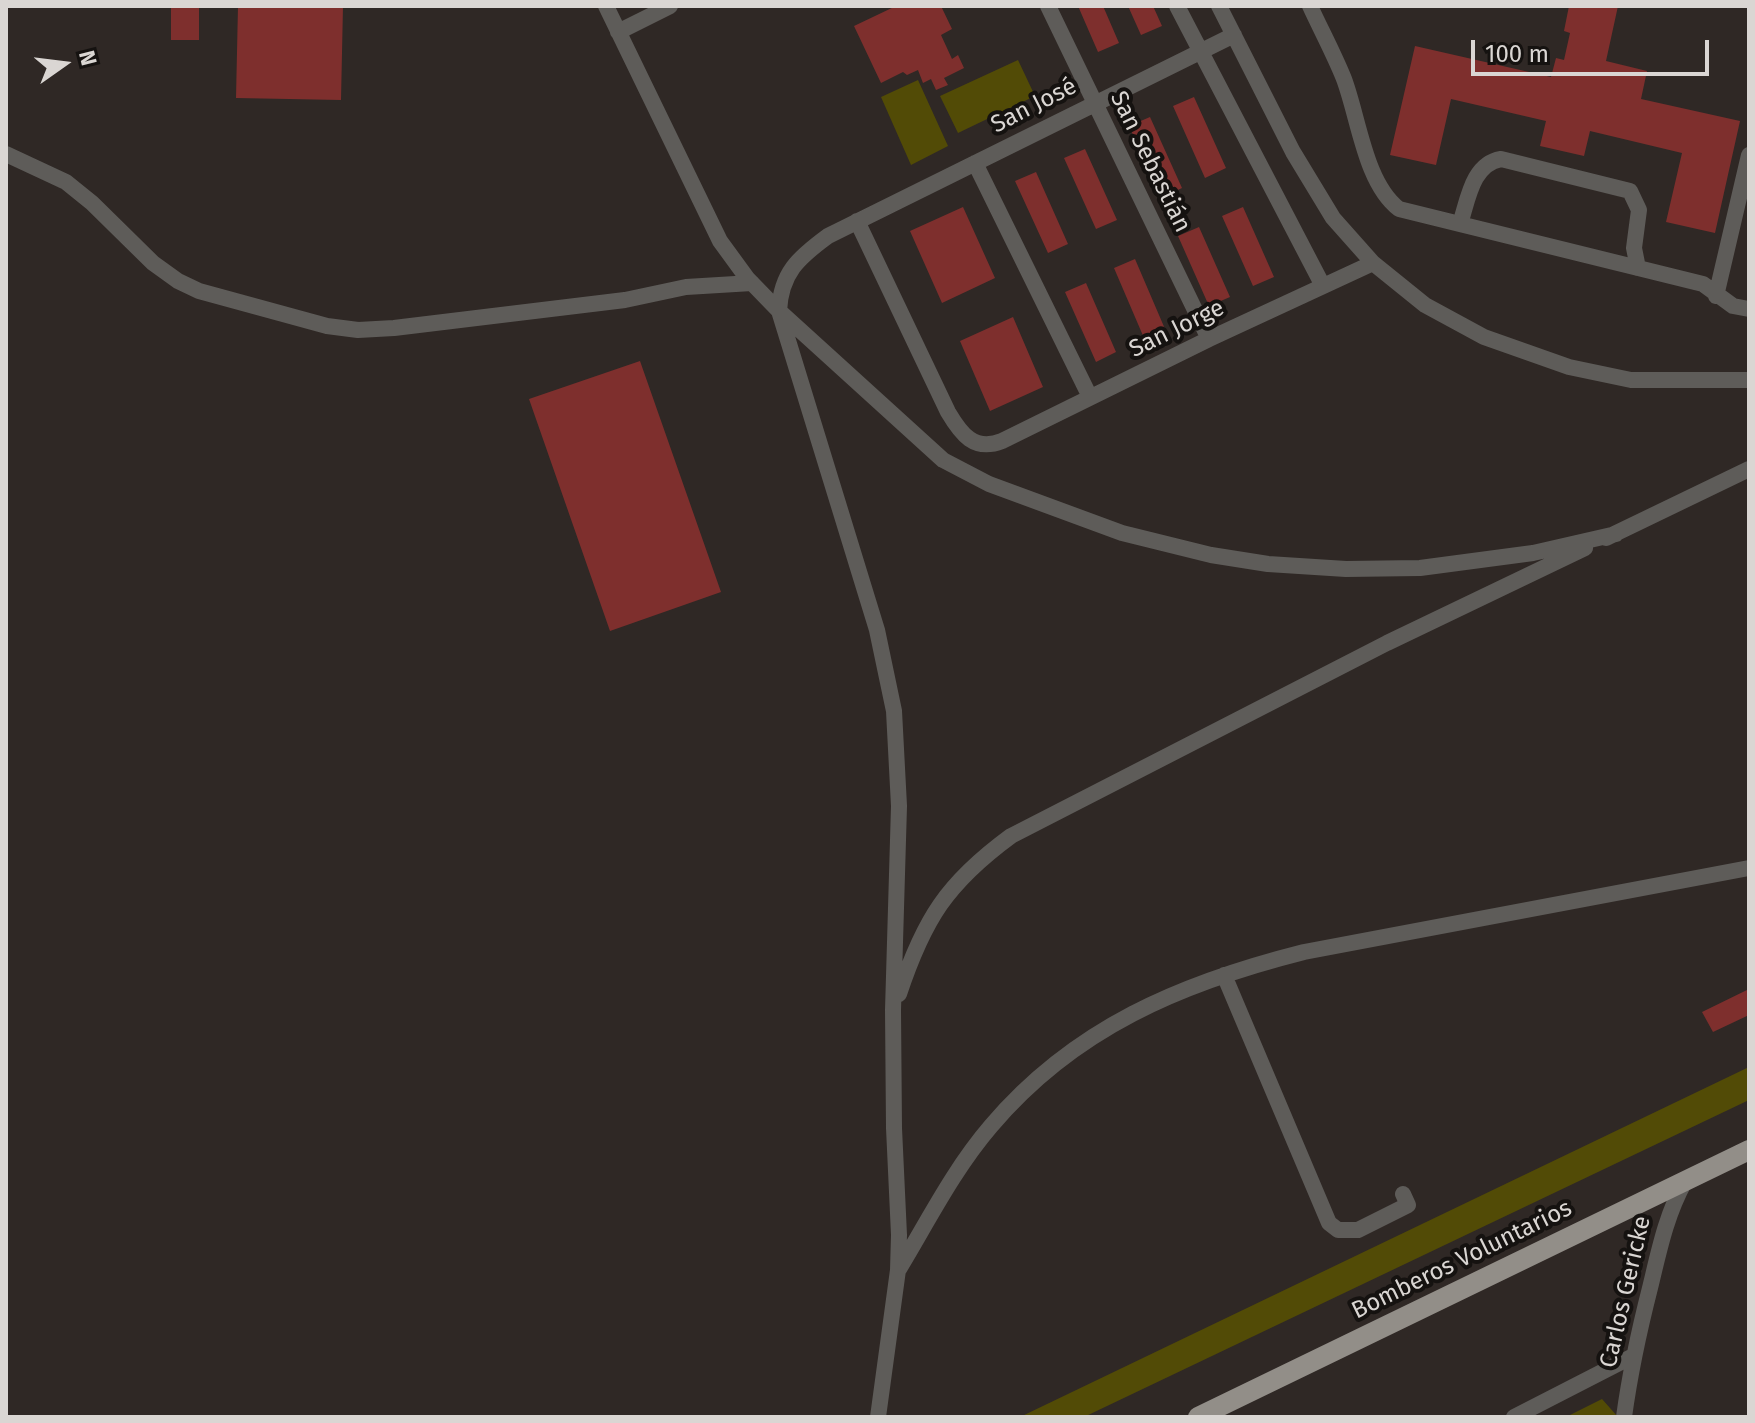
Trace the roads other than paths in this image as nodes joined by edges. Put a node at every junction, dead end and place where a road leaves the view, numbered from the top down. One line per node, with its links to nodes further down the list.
1 (606, 6): 7 (street)
2 (670, 6): 7 (street)
3 (1048, 6): 10 (street, San Sebastián)
4 (1177, 6): 9 (street)
5 (1219, 6): 8 (street)
6 (1310, 6): 15 (street)
7 (618, 32): 18 (street)
8 (1234, 35): 9 (street, San José); 16 (street)
9 (1199, 51): 10 (street, San José); 19 (street)
10 (1095, 102): 13 (street, San José); 23 (street, San Sebastián)
11 (6, 154): 18 (street)
12 (1749, 155): 20 (street)
13 (975, 163): 14 (street, San José); 25 (street)
14 (857, 221): 22 (street, San José); 25 (street, San Jorge)
15 (1460, 224): 17 (street); 17 (street)
16 (1373, 263): 19 (street, San Jorge); 24 (street)
17 (1638, 268): 20 (street)
18 (752, 283): 22 (street)
19 (1323, 286): 23 (street, San Jorge)
20 (1716, 296): 21 (street)
21 (1749, 309)
22 (779, 311): 27 (street); 30 (street)
23 (1209, 339): 25 (street, San Jorge)
24 (1749, 380)
25 (1090, 397)
26 (1749, 469): 27 (street)
27 (1616, 534): 30 (street)
28 (1749, 868): 29 (street)
29 (1224, 975): 33 (street); 34 (street)
30 (893, 1010): 34 (street)
31 (1749, 1150): 32 (main road, Bomberos Voluntarios)
32 (1685, 1181): 35 (street, Carlos Gericke); 37 (main road, Bomberos Voluntarios)
33 (1403, 1194)
34 (898, 1270): 36 (street)
35 (1633, 1356): 38 (street); 39 (street, Carlos Gericke)
36 (878, 1417)
37 (1198, 1417)
38 (1514, 1417)
39 (1624, 1417)

